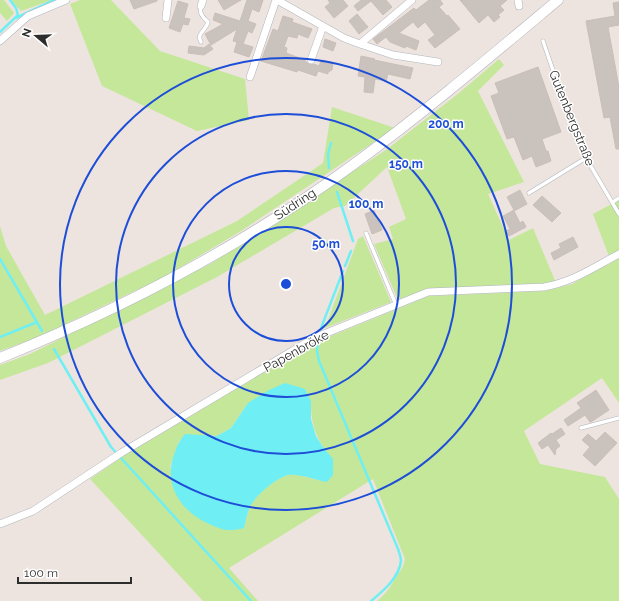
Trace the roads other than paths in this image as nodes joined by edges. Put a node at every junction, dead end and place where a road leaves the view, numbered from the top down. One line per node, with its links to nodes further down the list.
1 (66, 0): 9 (street)
2 (168, 0): 7 (street)
3 (276, 0): 8 (street); 15 (street)
4 (412, 0): 12 (street)
5 (558, 0): 24 (main road, Südring)
6 (202, 3): 11 (lane)
7 (166, 18)
8 (323, 26): 12 (street); 13 (street)
9 (0, 41)
10 (543, 41): 16 (lane, Gutenbergstraße)
11 (201, 42)
12 (360, 44): 14 (street)
13 (311, 60)
14 (438, 62)
15 (250, 77)
16 (586, 158): 17 (lane); 19 (lane, Gutenbergstraße)
17 (529, 193)
18 (619, 198): 19 (lane)
19 (613, 202): 20 (lane, Gutenbergstraße)
20 (619, 214)
21 (366, 233): 23 (lane)
22 (619, 254): 23 (street, Papenbröke)
23 (396, 305): 27 (street, Papenbröke)
24 (0, 358)
25 (619, 418): 26 (lane)
26 (581, 428)
27 (0, 524)

